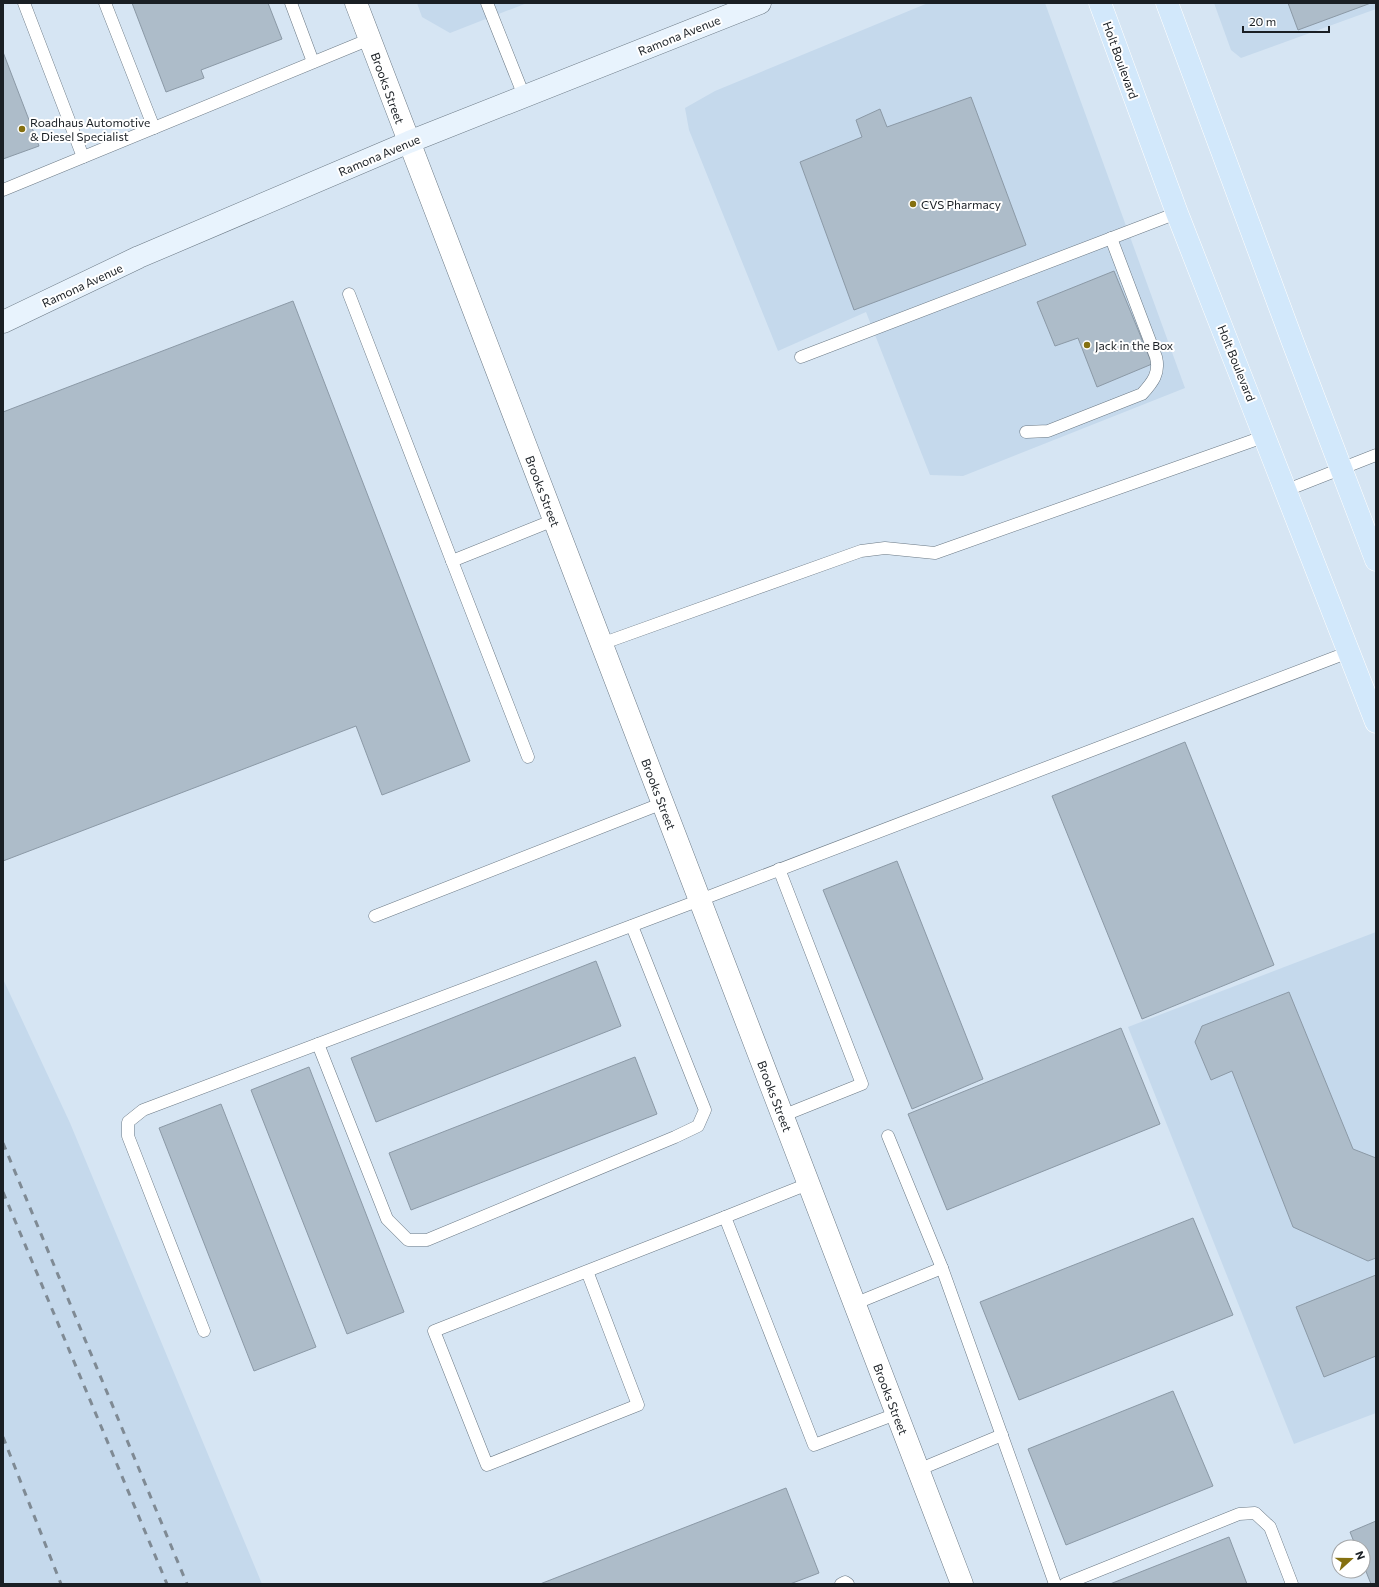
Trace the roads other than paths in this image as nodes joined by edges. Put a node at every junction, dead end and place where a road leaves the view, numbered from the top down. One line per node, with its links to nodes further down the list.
1 (24, 3): 14 (lane)
2 (105, 3): 12 (lane)
3 (291, 3): 10 (lane)
4 (356, 3): 9 (street, Brooks Street)
5 (487, 3): 11 (lane)
6 (760, 3): 11 (main road, Ramona Avenue)
7 (1100, 3): 16 (main road, Holt Boulevard)
8 (1167, 3): 24 (main road)
9 (370, 39): 10 (lane); 13 (street, Brooks Street)
10 (313, 62): 12 (lane)
11 (524, 96): 13 (main road, Ramona Avenue)
12 (154, 128): 14 (lane)
13 (409, 142): 19 (main road, Ramona Avenue); 26 (street, Brooks Street)
14 (83, 157): 15 (lane)
15 (3, 190)
16 (1177, 213): 17 (lane); 22 (main road, Holt Boulevard)
17 (1111, 238): 20 (lane); 21 (lane)
18 (349, 294): 28 (lane)
19 (3, 322)
20 (802, 356)
21 (1026, 432)
22 (1266, 436): 25 (main road, Holt Boulevard); 29 (lane)
23 (1376, 455): 24 (lane)
24 (1342, 469): 25 (lane); 27 (main road)
25 (1286, 490): 30 (main road, Holt Boulevard)
26 (554, 520): 28 (lane); 29 (street, Brooks Street)
27 (1376, 560)
28 (452, 561): 32 (lane)
29 (602, 644): 33 (street, Brooks Street)
30 (1349, 652): 31 (main road, Holt Boulevard); 34 (lane)
31 (1376, 722)
32 (528, 757)
33 (663, 803): 35 (street, Brooks Street); 36 (lane)
34 (778, 869): 35 (lane); 39 (lane)
35 (700, 900): 37 (lane); 39 (street, Brooks Street)
36 (375, 916)
37 (632, 926): 38 (lane); 38 (lane)
38 (318, 1044): 46 (lane)
39 (782, 1116): 41 (street, Brooks Street)
40 (888, 1136): 43 (lane)
41 (808, 1184): 42 (lane); 45 (street, Brooks Street)
42 (725, 1217): 44 (lane); 47 (lane)
43 (942, 1268): 45 (lane); 48 (lane)
44 (586, 1271): 44 (lane)
45 (854, 1304): 47 (street, Brooks Street)
46 (204, 1331)
47 (896, 1414): 49 (street, Brooks Street)
48 (1002, 1435): 49 (lane); 53 (lane)
49 (918, 1470): 52 (street, Brooks Street)
50 (841, 1584): 51 (lane)
51 (848, 1584)
52 (962, 1584)
53 (1055, 1584)
54 (1065, 1584): 55 (lane)
55 (1292, 1584)

